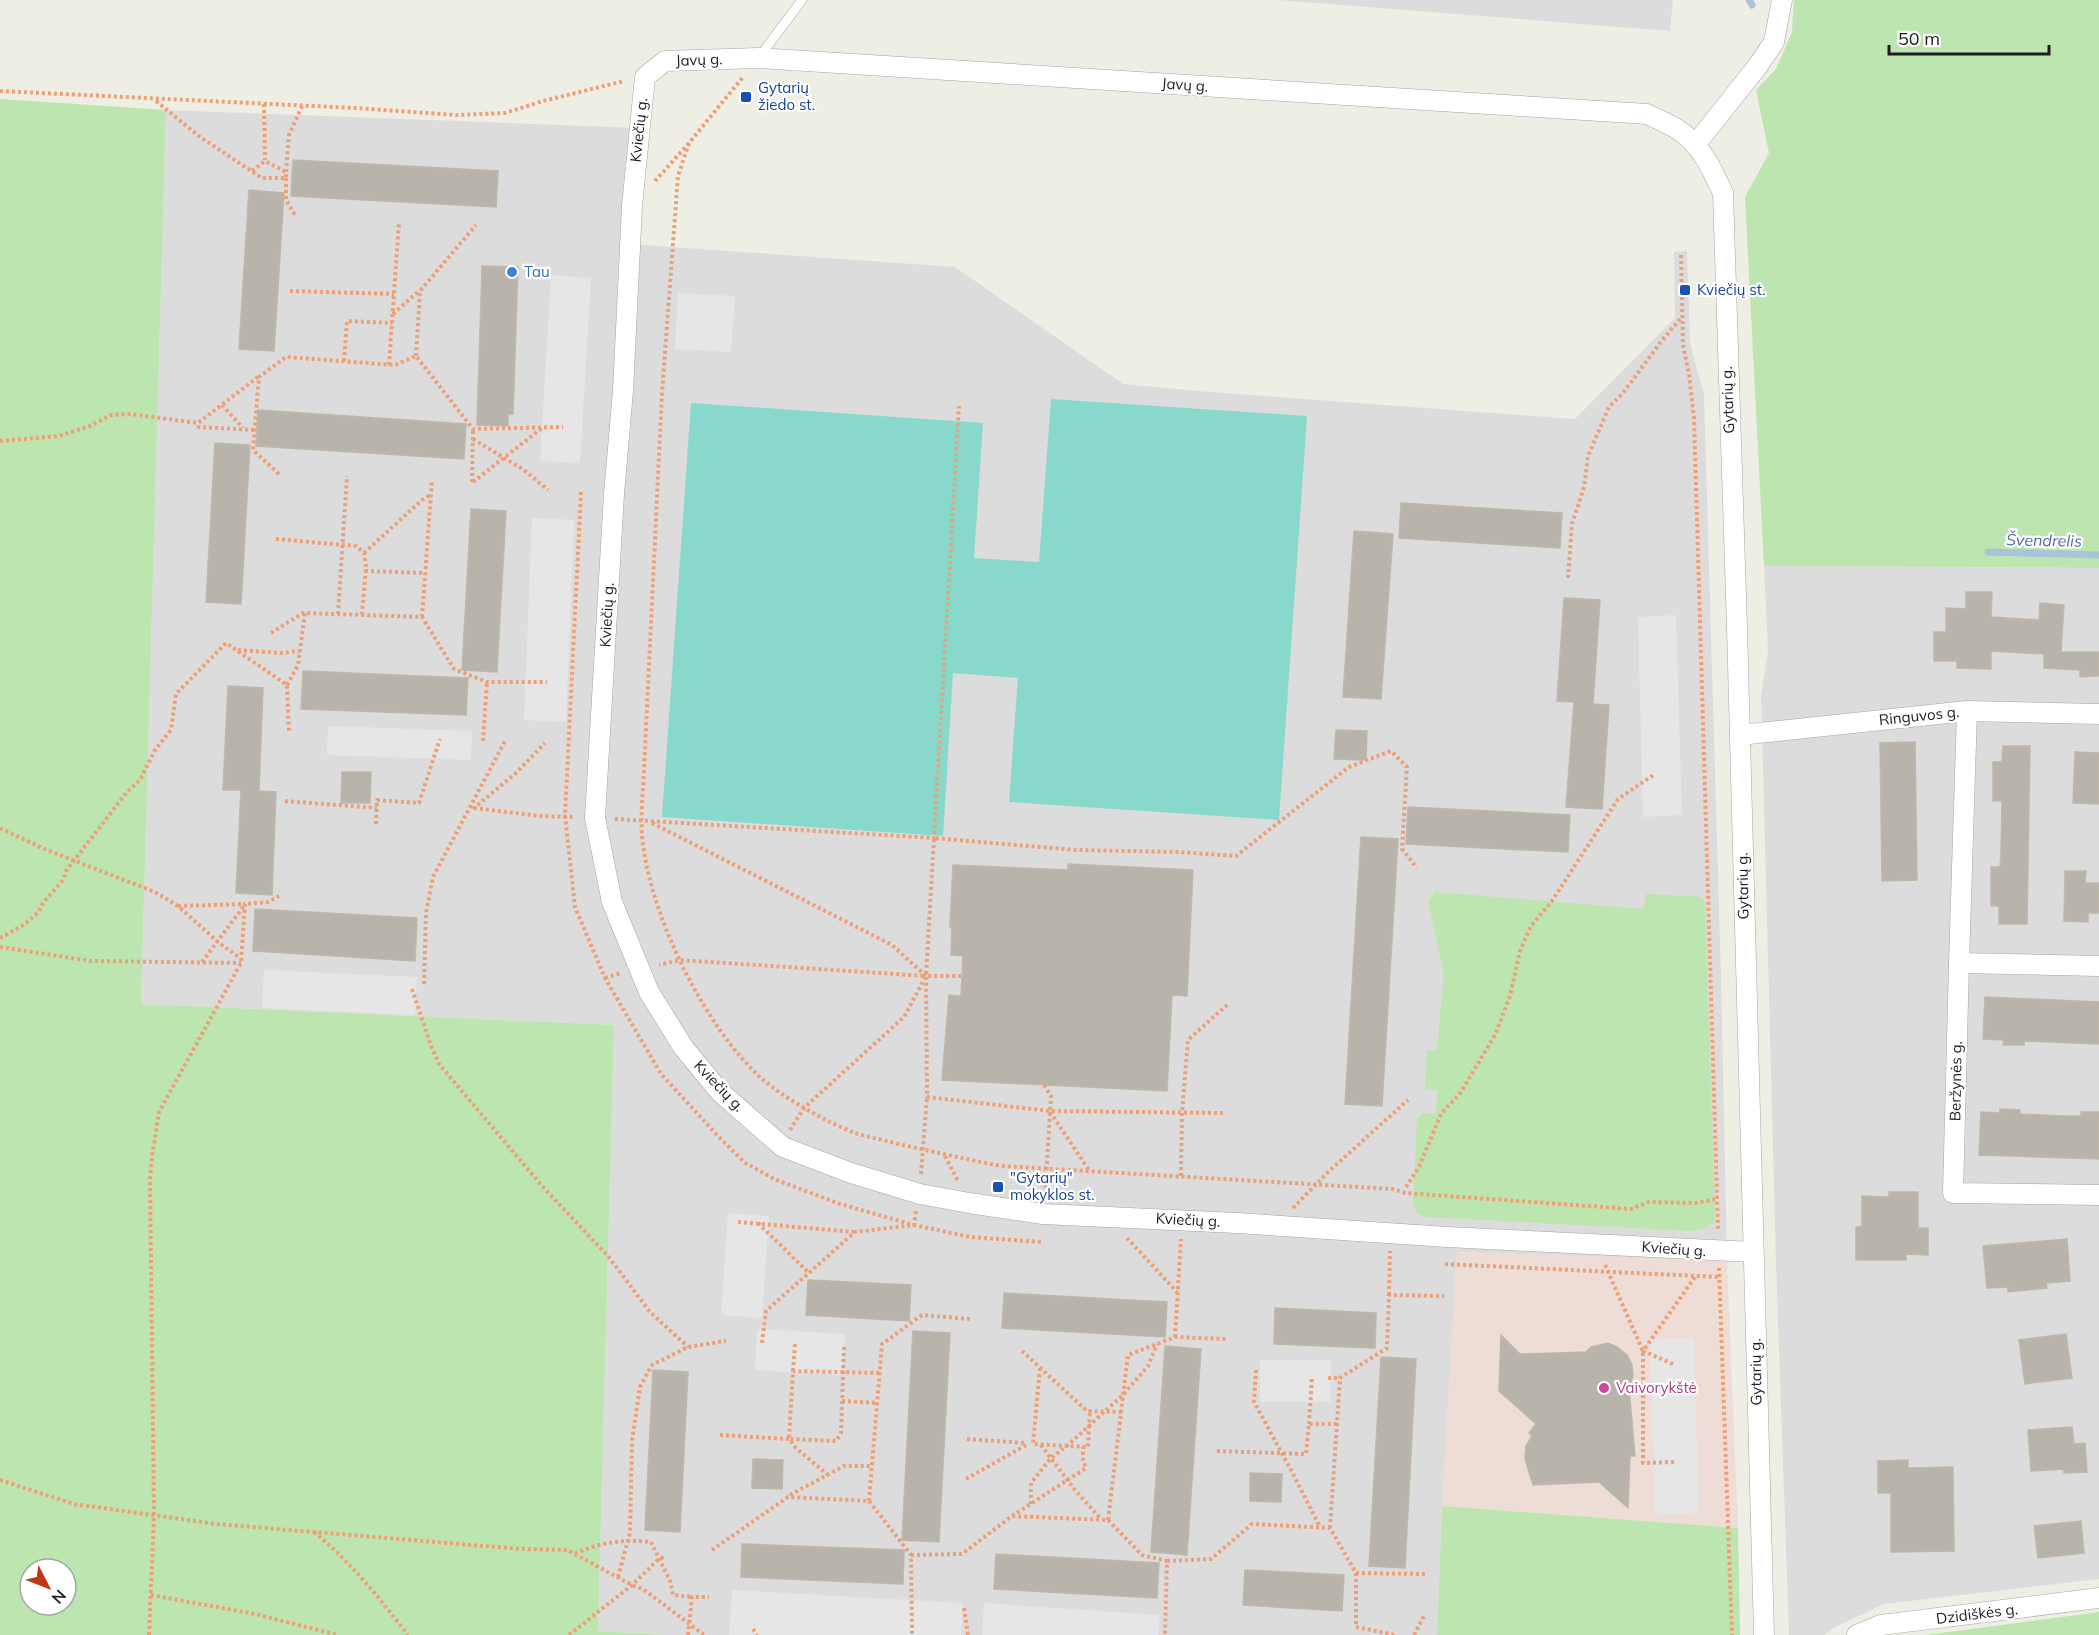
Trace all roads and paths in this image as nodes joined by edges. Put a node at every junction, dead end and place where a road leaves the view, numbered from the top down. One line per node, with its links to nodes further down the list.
1 (802, 0): 3 (lane)
2 (1782, 0): 11 (street)
3 (758, 58): 4 (street, Javų g.); 10 (path); 11 (street, Javų g.)
4 (664, 61): 5 (street, Kviečių g.)
5 (645, 76): 9 (path); 78 (street, Kviečių g.)
6 (0, 91): 7 (path)
7 (154, 99): 8 (path); 13 (path)
8 (264, 104): 9 (path); 12 (path)
9 (302, 106): 14 (path)
10 (690, 143): 16 (path); 79 (path)
11 (1695, 145): 67 (street, Gytarių g.)
12 (265, 161): 13 (path); 14 (path)
13 (252, 171): 15 (path)
14 (286, 172): 15 (path)
15 (286, 178): 17 (path)
16 (654, 182)
17 (296, 218)
18 (399, 222): 23 (path)
19 (476, 225): 22 (path)
20 (1681, 255): 25 (path)
21 (290, 291): 23 (path)
22 (420, 291): 24 (path); 27 (path)
23 (394, 294): 24 (path)
24 (393, 314): 26 (path)
25 (1682, 317): 53 (path); 124 (path)
26 (392, 323): 28 (path); 29 (path)
27 (416, 356): 29 (path); 37 (path)
28 (344, 361): 29 (path); 30 (path)
29 (389, 365)
30 (259, 377): 31 (path); 38 (path)
31 (222, 405): 33 (path); 36 (path)
32 (959, 406): 83 (path)
33 (198, 423): 36 (path); 40 (path)
34 (542, 427): 35 (path); 37 (path); 41 (path)
35 (563, 427)
36 (243, 429): 38 (path)
37 (473, 429): 39 (path)
38 (254, 430): 42 (path)
39 (473, 439): 41 (path); 41 (path)
40 (0, 441)
41 (504, 458): 45 (path)
42 (279, 474)
43 (347, 476): 49 (path)
44 (432, 480): 47 (path)
45 (548, 490)
46 (581, 492): 77 (path)
47 (431, 494): 50 (path); 52 (path)
48 (276, 539): 49 (path)
49 (342, 544): 50 (path); 55 (path)
50 (364, 553): 51 (path)
51 (365, 571): 52 (path); 56 (path)
52 (425, 573): 57 (path)
53 (1568, 578)
54 (305, 613): 55 (path); 58 (path); 60 (path)
55 (338, 614): 56 (path)
56 (362, 615): 57 (path)
57 (422, 617): 61 (path)
58 (271, 633)
59 (237, 650): 60 (path); 63 (path); 84 (path)
60 (300, 651): 63 (path)
61 (487, 682): 62 (path); 69 (path)
62 (547, 682)
63 (287, 685): 66 (path)
64 (1967, 711): 65 (street, Ringuvos g.); 67 (street, Ringuvos g.); 95 (street)
65 (2099, 714)
66 (289, 732)
67 (1740, 735): 135 (street, Gytarių g.)
68 (440, 739): 74 (path)
69 (483, 741)
70 (505, 741): 76 (path)
71 (544, 743): 75 (path)
72 (1655, 774): 120 (path)
73 (285, 801): 74 (path)
74 (377, 808): 81 (path)
75 (474, 808): 76 (path); 77 (path)
76 (466, 815): 102 (path)
77 (566, 817): 101 (path)
78 (595, 818): 79 (path); 121 (street, Kviečių g.)
79 (642, 822): 80 (path); 92 (path)
80 (650, 822): 83 (path); 99 (path)
81 (376, 824)
82 (0, 828): 84 (path)
83 (934, 838): 85 (path); 99 (path)
84 (75, 861): 88 (path); 89 (path)
85 (1417, 868)
86 (279, 896): 87 (path)
87 (245, 904): 88 (path); 90 (path); 93 (path)
88 (178, 906): 90 (path)
89 (0, 938)
90 (218, 942): 93 (path); 94 (path)
91 (0, 947): 94 (path)
92 (680, 960): 96 (path); 99 (path); 108 (path)
93 (241, 961): 94 (path); 192 (path)
94 (201, 963)
95 (1959, 963): 97 (street); 122 (street, Beržynės g.)
96 (655, 966)
97 (2099, 966)
98 (622, 973): 101 (path)
99 (926, 976): 100 (path); 106 (path); 108 (path)
100 (962, 976)
101 (605, 978): 117 (path)
102 (424, 984)
103 (412, 989): 151 (path)
104 (1227, 1005): 110 (path)
105 (1044, 1085): 109 (path)
106 (927, 1097): 109 (path); 113 (path)
107 (1408, 1100): 119 (path)
108 (804, 1108): 112 (path); 113 (path)
109 (1050, 1111): 110 (path); 114 (path); 116 (path)
110 (1182, 1113): 111 (path); 118 (path)
111 (1223, 1113)
112 (790, 1130)
113 (923, 1150): 114 (path); 121 (path)
114 (1046, 1169): 116 (path); 123 (path)
115 (772, 1170): 117 (path)
116 (1089, 1170): 118 (path)
117 (769, 1176): 129 (path)
118 (1181, 1176): 119 (path)
119 (1316, 1185): 124 (path)
120 (1406, 1187)
121 (920, 1194): 125 (street, Kviečių g.)
122 (2099, 1195)
123 (1044, 1197)
124 (1717, 1199): 134 (path)
125 (1108, 1216): 126 (street, Kviečių g.); 141 (path)
126 (1182, 1220): 131 (street, Kviečių g.); 141 (path)
127 (738, 1222): 128 (path)
128 (758, 1223): 130 (path); 138 (path)
129 (914, 1225): 130 (path); 132 (path)
130 (855, 1232): 138 (path)
131 (1390, 1233): 133 (street, Kviečių g.); 142 (path)
132 (1042, 1242)
133 (1595, 1244): 134 (street, Kviečių g.); 137 (path)
134 (1718, 1251): 135 (street, Kviečių g.); 140 (path)
135 (1753, 1252): 231 (street, Gytarių g.)
136 (1445, 1264): 137 (path)
137 (1608, 1272): 139 (path); 154 (path)
138 (809, 1273): 148 (path)
139 (1695, 1277): 140 (path); 154 (path)
140 (1719, 1277): 230 (path)
141 (1178, 1293): 145 (path)
142 (1389, 1295): 143 (path); 163 (path)
143 (1444, 1296)
144 (970, 1319): 160 (path)
145 (1175, 1337): 146 (path); 150 (path)
146 (1227, 1339)
147 (726, 1341): 151 (path)
148 (762, 1343)
149 (795, 1344): 158 (path)
150 (1157, 1344): 164 (path); 164 (path)
151 (688, 1347): 199 (path)
152 (844, 1347): 159 (path)
153 (1022, 1351): 156 (path)
154 (1643, 1351): 155 (path); 183 (path)
155 (1673, 1364)
156 (1040, 1368): 167 (path); 176 (path)
157 (1256, 1370): 181 (path)
158 (794, 1371): 159 (path); 174 (path)
159 (844, 1372): 160 (path); 165 (path)
160 (879, 1373): 166 (path)
161 (1312, 1376): 170 (path)
162 (1329, 1378): 163 (path)
163 (1340, 1378): 171 (path)
164 (1123, 1395): 168 (path); 169 (path)
165 (842, 1401): 166 (path); 174 (path)
166 (877, 1403): 184 (path)
167 (1090, 1410): 168 (path); 172 (path)
168 (1106, 1411): 169 (path); 172 (path)
169 (1121, 1412): 195 (path)
170 (1309, 1424): 171 (path); 181 (path)
171 (1337, 1424): 197 (path)
172 (1090, 1425): 178 (path); 179 (path)
173 (720, 1435): 174 (path)
174 (789, 1439): 185 (path)
175 (967, 1439): 176 (path)
176 (1031, 1444): 177 (path); 186 (path)
177 (1041, 1445): 178 (path); 182 (path)
178 (1067, 1446): 179 (path); 182 (path)
179 (1083, 1447): 188 (path)
180 (1216, 1451): 181 (path)
181 (1282, 1453): 196 (path)
182 (1051, 1458): 188 (path); 191 (path)
183 (1676, 1462)
184 (872, 1466): 185 (path); 190 (path)
185 (828, 1475): 189 (path)
186 (966, 1479)
187 (0, 1480): 192 (path)
188 (1068, 1480): 191 (path); 194 (path)
189 (788, 1497): 190 (path); 200 (path)
190 (869, 1502): 202 (path)
191 (1031, 1504): 193 (path)
192 (154, 1515): 198 (path); 210 (path)
193 (1012, 1516): 194 (path); 202 (path)
194 (1101, 1519): 195 (path)
195 (1108, 1520): 205 (path)
196 (1320, 1528): 197 (path); 205 (path)
197 (1330, 1528): 206 (path)
198 (314, 1532): 201 (path); 220 (path)
199 (629, 1539): 201 (path); 204 (path); 208 (path)
200 (712, 1550)
201 (575, 1554): 208 (path)
202 (911, 1555): 225 (path)
203 (666, 1556): 204 (path)
204 (659, 1559): 209 (path); 211 (path)
205 (1167, 1561): 227 (path)
206 (1356, 1573): 207 (path); 228 (path)
207 (1427, 1575)
208 (618, 1577): 209 (path)
209 (632, 1585): 216 (path); 221 (path)
210 (151, 1595): 218 (path); 219 (path)
211 (692, 1597): 212 (path); 216 (path)
212 (709, 1597)
213 (2099, 1598): 232 (street, Dzidiškės g.)
214 (964, 1608): 226 (path)
215 (1424, 1616): 229 (path)
216 (689, 1623): 222 (path); 223 (path)
217 (753, 1629): 224 (path)
218 (149, 1635)
219 (338, 1635)
220 (408, 1635)
221 (568, 1635)
222 (688, 1635)
223 (704, 1635)
224 (756, 1635)
225 (912, 1635)
226 (968, 1635)
227 (1165, 1635)
228 (1391, 1635)
229 (1414, 1635)
230 (1732, 1635)
231 (1764, 1635)
232 (1857, 1635)

